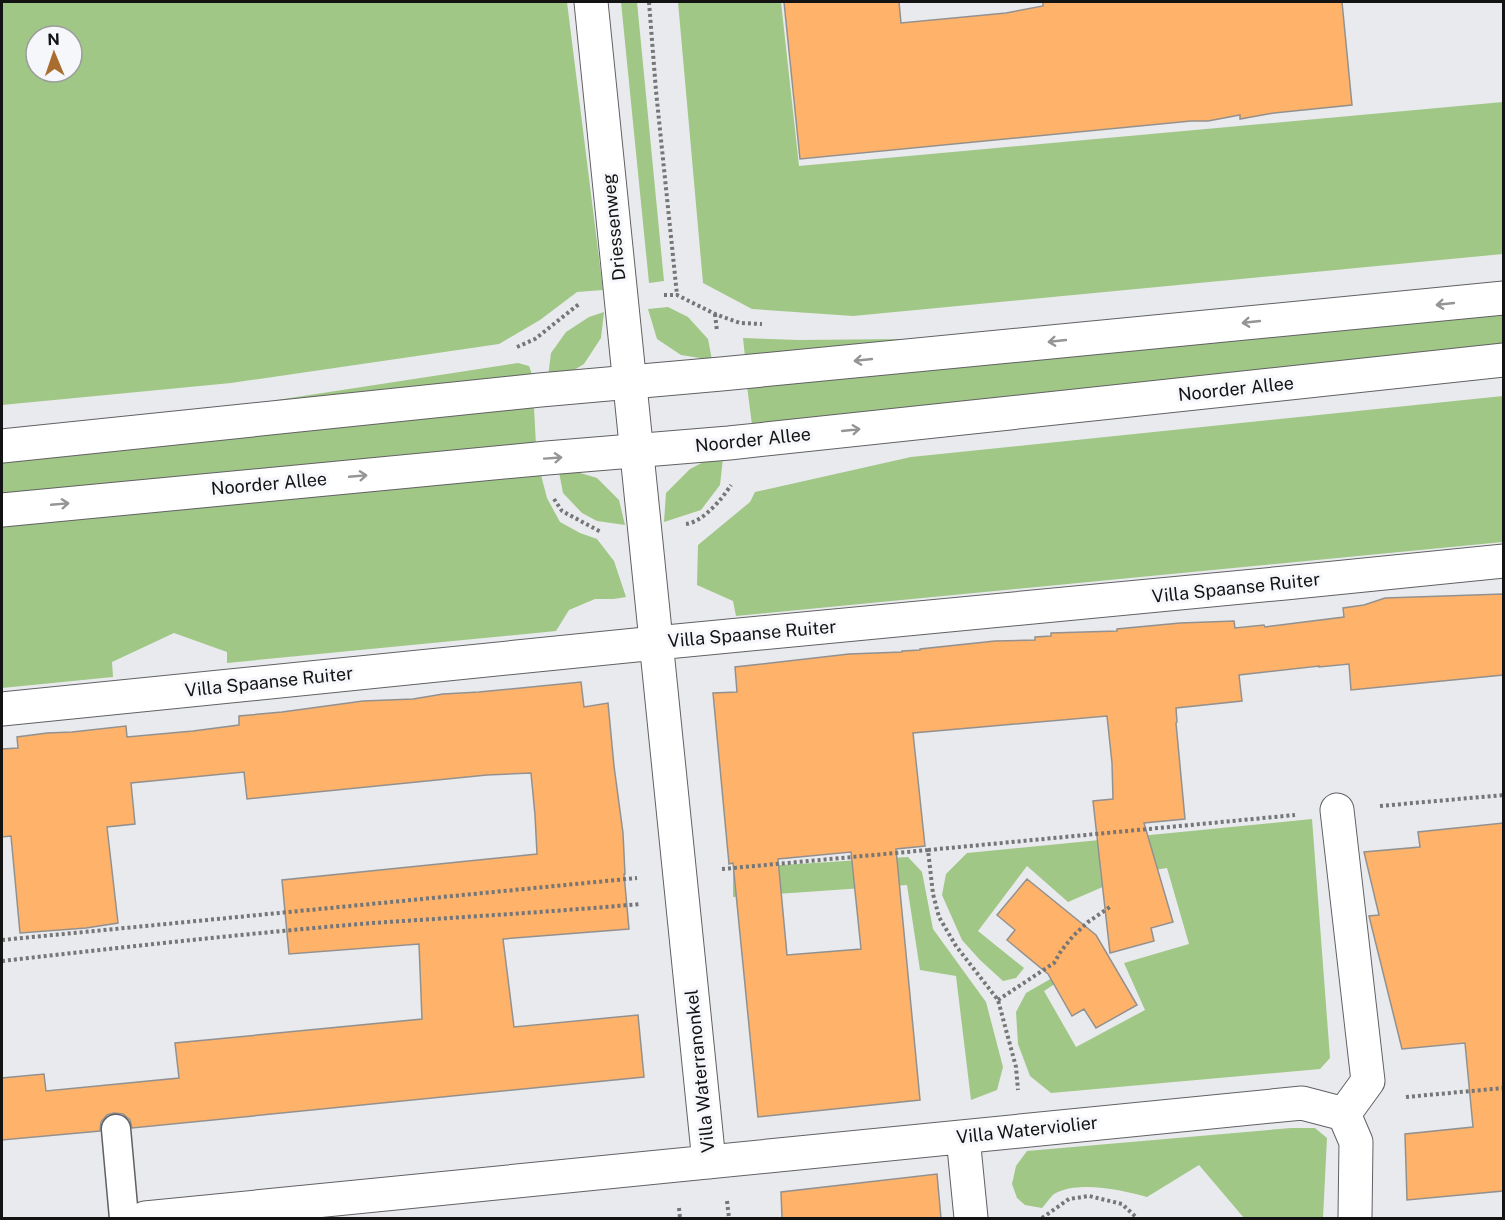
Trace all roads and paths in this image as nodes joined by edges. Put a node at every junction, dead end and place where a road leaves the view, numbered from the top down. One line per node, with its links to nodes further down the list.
1 (591, 2): 6 (street, Driessenweg)
2 (649, 2): 4 (path)
3 (1503, 298): 6 (street, one-way to 6)
4 (715, 314)
5 (1503, 360): 8 (street, Noorder Allee, one-way to 5)
6 (630, 382): 7 (street); 8 (street, Driessenweg)
7 (2, 446)
8 (636, 452): 9 (street, Noorder Allee, one-way to 8); 11 (street, Villa Waterranonkel)
9 (2, 510)
10 (1503, 561): 11 (street, Villa Spaanse Ruiter)
11 (656, 643): 12 (street, Villa Spaanse Ruiter); 16 (street, Villa Waterranonkel)
12 (2, 709)
13 (1503, 795): 14 (path)
14 (1337, 810): 15 (path); 22 (street)
15 (928, 850): 16 (path); 20 (path)
16 (681, 887): 18 (path); 19 (path); 26 (street, Villa Waterranonkel)
17 (1110, 907): 20 (path)
18 (2, 940)
19 (2, 961)
20 (998, 1000): 24 (path)
21 (1503, 1088): 22 (path)
22 (1344, 1114): 24 (street, Villa Waterviolier); 32 (street)
23 (116, 1129): 27 (lane)
24 (1022, 1130): 25 (street, Villa Waterviolier)
25 (963, 1137): 26 (street, Villa Waterviolier); 29 (street)
26 (709, 1162): 28 (street, Villa Waterranonkel)
27 (124, 1218)
28 (145, 1218)
29 (970, 1218)
30 (1042, 1218): 31 (path)
31 (1137, 1218)
32 (1355, 1218)

